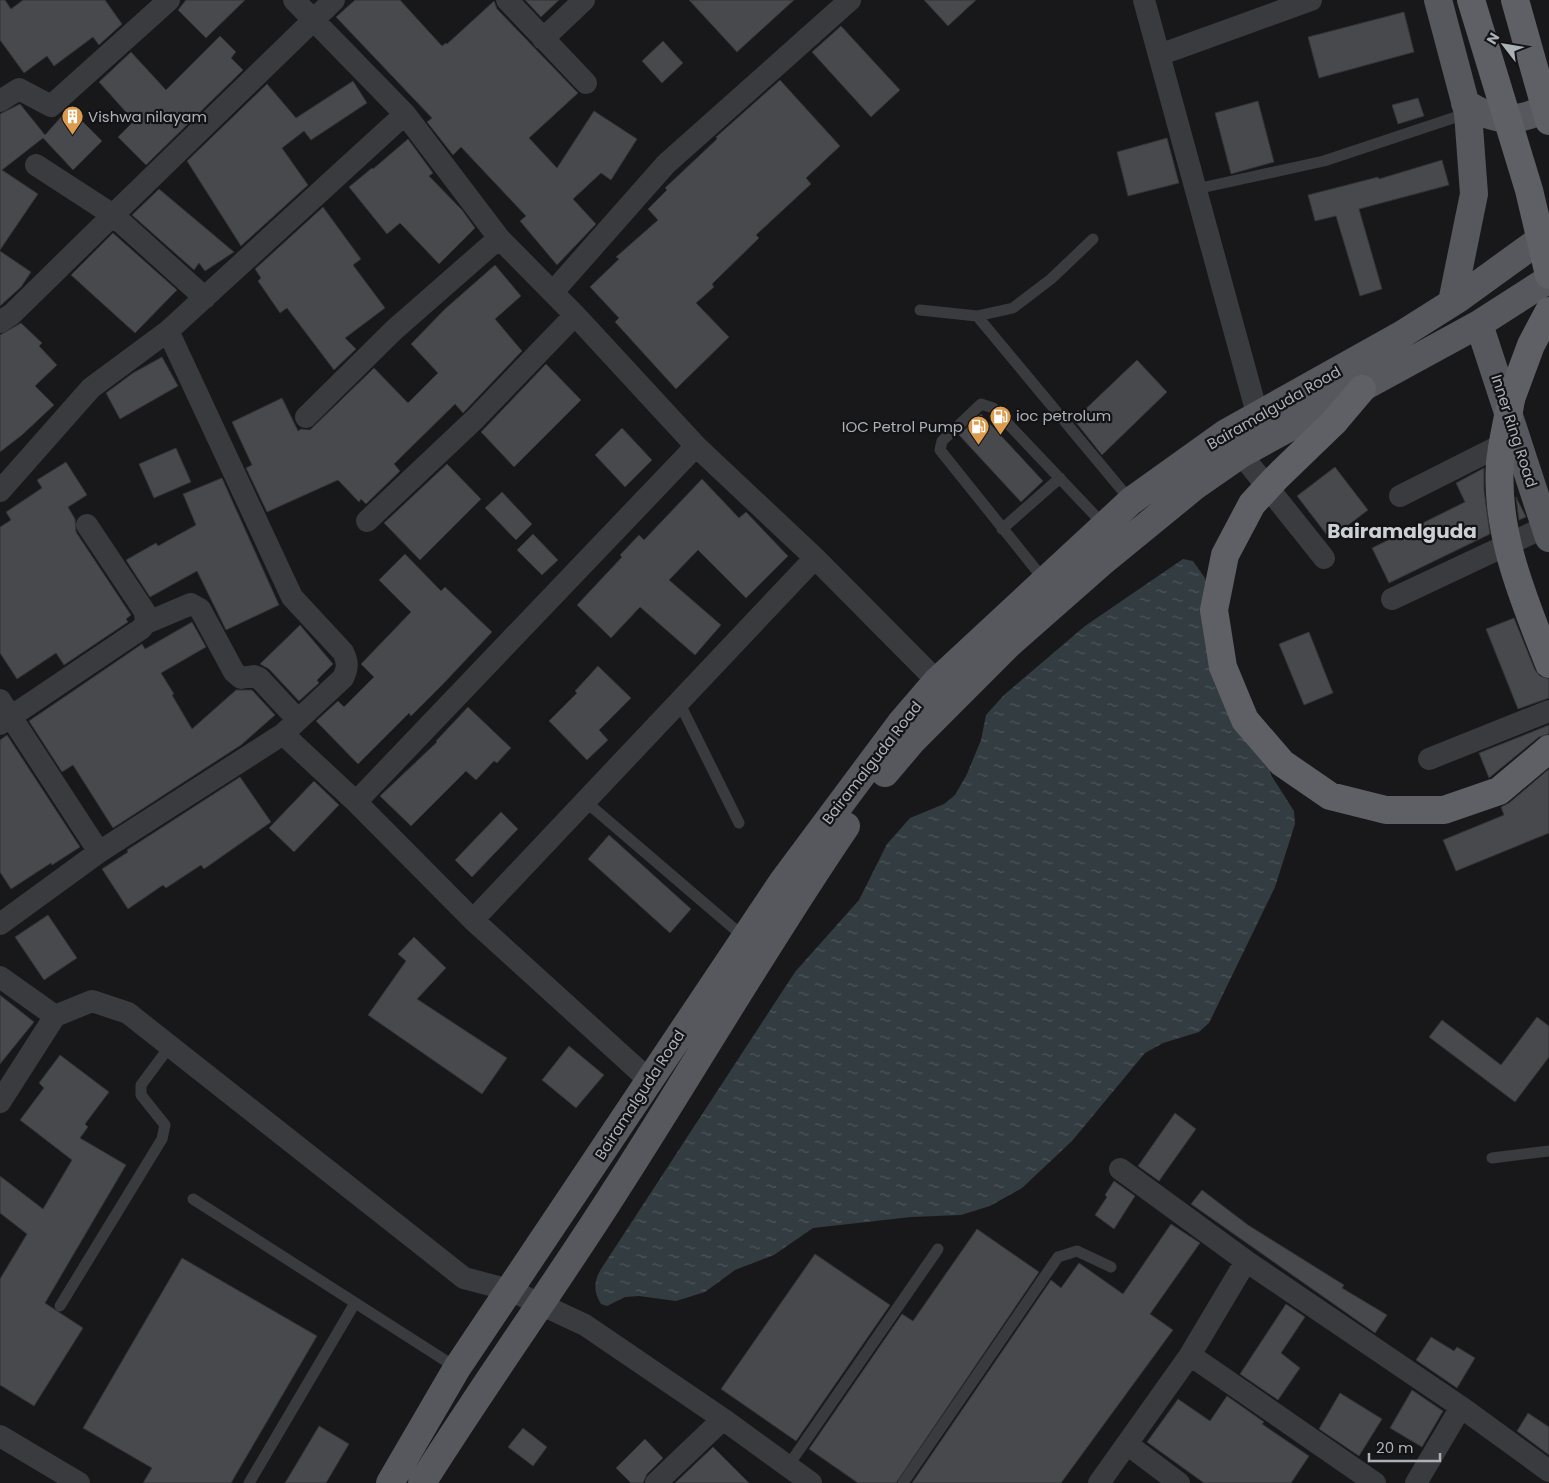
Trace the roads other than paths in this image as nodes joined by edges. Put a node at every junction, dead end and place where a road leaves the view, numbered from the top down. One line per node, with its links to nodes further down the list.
1 (169, 0): 16 (street)
2 (294, 0): 12 (street)
3 (334, 0): 12 (street)
4 (508, 0): 13 (street)
5 (584, 0): 13 (street)
6 (850, 0): 29 (street)
7 (1144, 0): 14 (street)
8 (1311, 0): 14 (street)
9 (1438, 0): 18 (main road)
10 (1471, 0): 27 (highway, bridge)
11 (1515, 0): 20 (highway, bridge)
12 (314, 18): 19 (street); 23 (street)
13 (543, 39): 15 (street)
14 (1159, 55): 22 (street)
15 (586, 83)
16 (0, 102)
17 (1549, 107): 18 (main road)
18 (1467, 108): 22 (lane); 31 (main road)
19 (405, 114): 25 (street); 30 (street)
20 (1549, 121)
21 (36, 165): 23 (street)
22 (1196, 189): 41 (street)
23 (113, 215): 30 (street); 36 (street)
24 (1549, 233): 31 (main road, Bairamalguda Road)
25 (499, 238): 29 (street); 40 (street)
26 (1093, 239): 35 (lane)
27 (1549, 275)
28 (1549, 280): 37 (main road, Bairamalguda Road)
29 (553, 292): 34 (street)
30 (205, 298): 38 (street)
31 (1452, 302): 41 (main road, Bairamalguda Road)
32 (920, 310): 35 (lane)
33 (1549, 311): 60 (highway, bridge)
34 (575, 315): 43 (street); 50 (street)
35 (977, 316): 49 (lane)
36 (0, 322)
37 (1479, 324): 39 (main road, Bairamalguda Road); 42 (main road, Inner Ring Road)
38 (168, 330): 47 (street); 65 (street)
39 (1362, 389): 44 (main road, Bairamalguda Road); 66 (highway, bridge)
40 (306, 417)
41 (1258, 417): 49 (main road, Bairamalguda Road)
42 (1516, 437): 45 (main road, Inner Ring Road); 48 (street)
43 (696, 446): 55 (street); 69 (street)
44 (1242, 454): 56 (street); 57 (main road, Bairamalguda Road)
45 (1537, 466): 54 (main road, Inner Ring Road)
46 (1060, 478): 52 (lane); 53 (lane); 53 (lane)
47 (0, 491)
48 (1400, 496)
49 (1131, 501): 52 (main road, Bairamalguda Road)
50 (367, 521)
51 (86, 525): 59 (street)
52 (1105, 526): 57 (main road, Bairamalguda Road)
53 (1002, 529): 57 (lane)
54 (1547, 532): 58 (street)
55 (815, 558): 61 (street); 62 (street)
56 (1324, 558)
57 (1058, 580): 61 (main road, Bairamalguda Road); 84 (main road, Bairamalguda Road)
58 (1392, 599)
59 (146, 623): 64 (street); 65 (street)
60 (1549, 664)
61 (937, 681): 74 (main road, Bairamalguda Road)
62 (679, 702): 68 (street); 70 (lane)
63 (1549, 711): 67 (street)
64 (4, 713): 71 (street)
65 (291, 727): 69 (street); 71 (street)
66 (1549, 749)
67 (1429, 758)
68 (585, 801): 72 (street); 74 (lane)
69 (356, 802): 72 (street)
70 (739, 823)
71 (99, 852): 73 (street)
72 (473, 920): 78 (street)
73 (0, 924)
74 (745, 938): 78 (main road, Bairamalguda Road)
75 (0, 977): 76 (street)
76 (55, 1016): 77 (street); 79 (street)
77 (170, 1046): 89 (street); 92 (lane)
78 (649, 1080): 83 (main road, Bairamalguda Road)
79 (0, 1102)
80 (1549, 1151): 81 (lane)
81 (1492, 1158)
82 (1120, 1169): 87 (street)
83 (588, 1175): 84 (main road); 89 (main road, Bairamalguda Road)
84 (615, 1191): 91 (main road, Bairamalguda Road)
85 (194, 1199): 90 (lane)
86 (938, 1249): 99 (lane)
87 (1246, 1261): 93 (street); 95 (street)
88 (1111, 1267): 107 (lane)
89 (510, 1290): 91 (street); 94 (main road, Bairamalguda Road)
90 (355, 1303): 94 (lane); 102 (lane)
91 (541, 1303): 96 (street); 104 (main road, Bairamalguda Road)
92 (60, 1306)
93 (1190, 1356): 98 (street); 110 (street)
94 (457, 1368): 103 (main road, Bairamalguda Road)
95 (1461, 1407): 100 (street); 111 (street)
96 (723, 1419): 99 (street); 105 (street)
97 (0, 1436): 101 (street)
98 (1126, 1444): 108 (street); 109 (street)
99 (788, 1466): 106 (street)
100 (1549, 1471)
101 (79, 1483)
102 (249, 1483)
103 (390, 1483)
104 (422, 1483)
105 (656, 1483)
106 (811, 1483)
107 (903, 1483)
108 (1099, 1483)
109 (1179, 1483)
110 (1375, 1483)
111 (1416, 1483)

